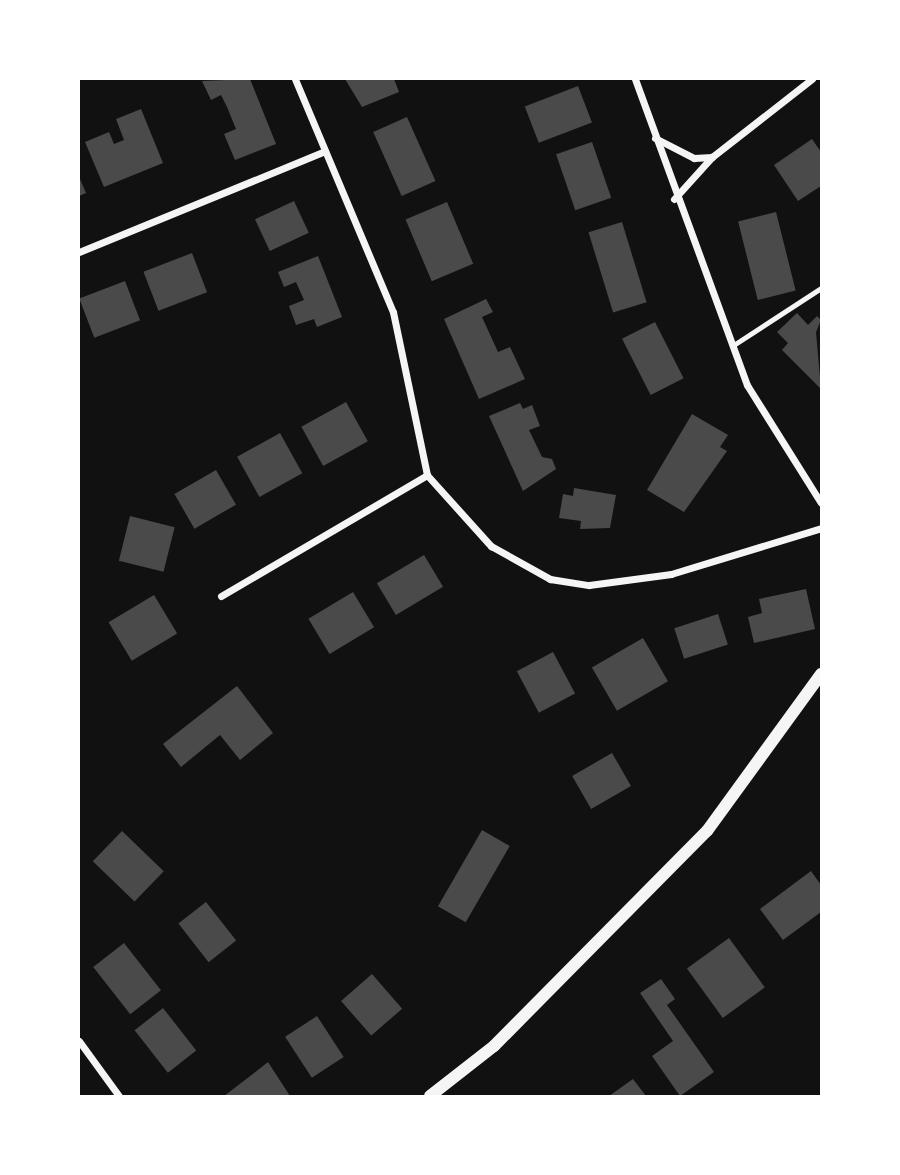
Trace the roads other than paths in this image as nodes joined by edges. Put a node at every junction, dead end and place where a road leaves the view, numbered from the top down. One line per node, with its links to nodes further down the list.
1 (295, 79): 5 (street)
2 (635, 79): 4 (street)
3 (812, 79): 6 (street)
4 (655, 138): 6 (street); 7 (street)
5 (325, 151): 8 (street); 11 (street)
6 (712, 157): 7 (street)
7 (674, 199): 10 (street)
8 (79, 252)
9 (821, 288): 10 (lane)
10 (732, 346): 12 (street)
11 (426, 475): 13 (street); 14 (street)
12 (821, 503)
13 (821, 528)
14 (221, 596)
15 (821, 674): 18 (street)
16 (79, 1041): 17 (street)
17 (119, 1096)
18 (430, 1096)

